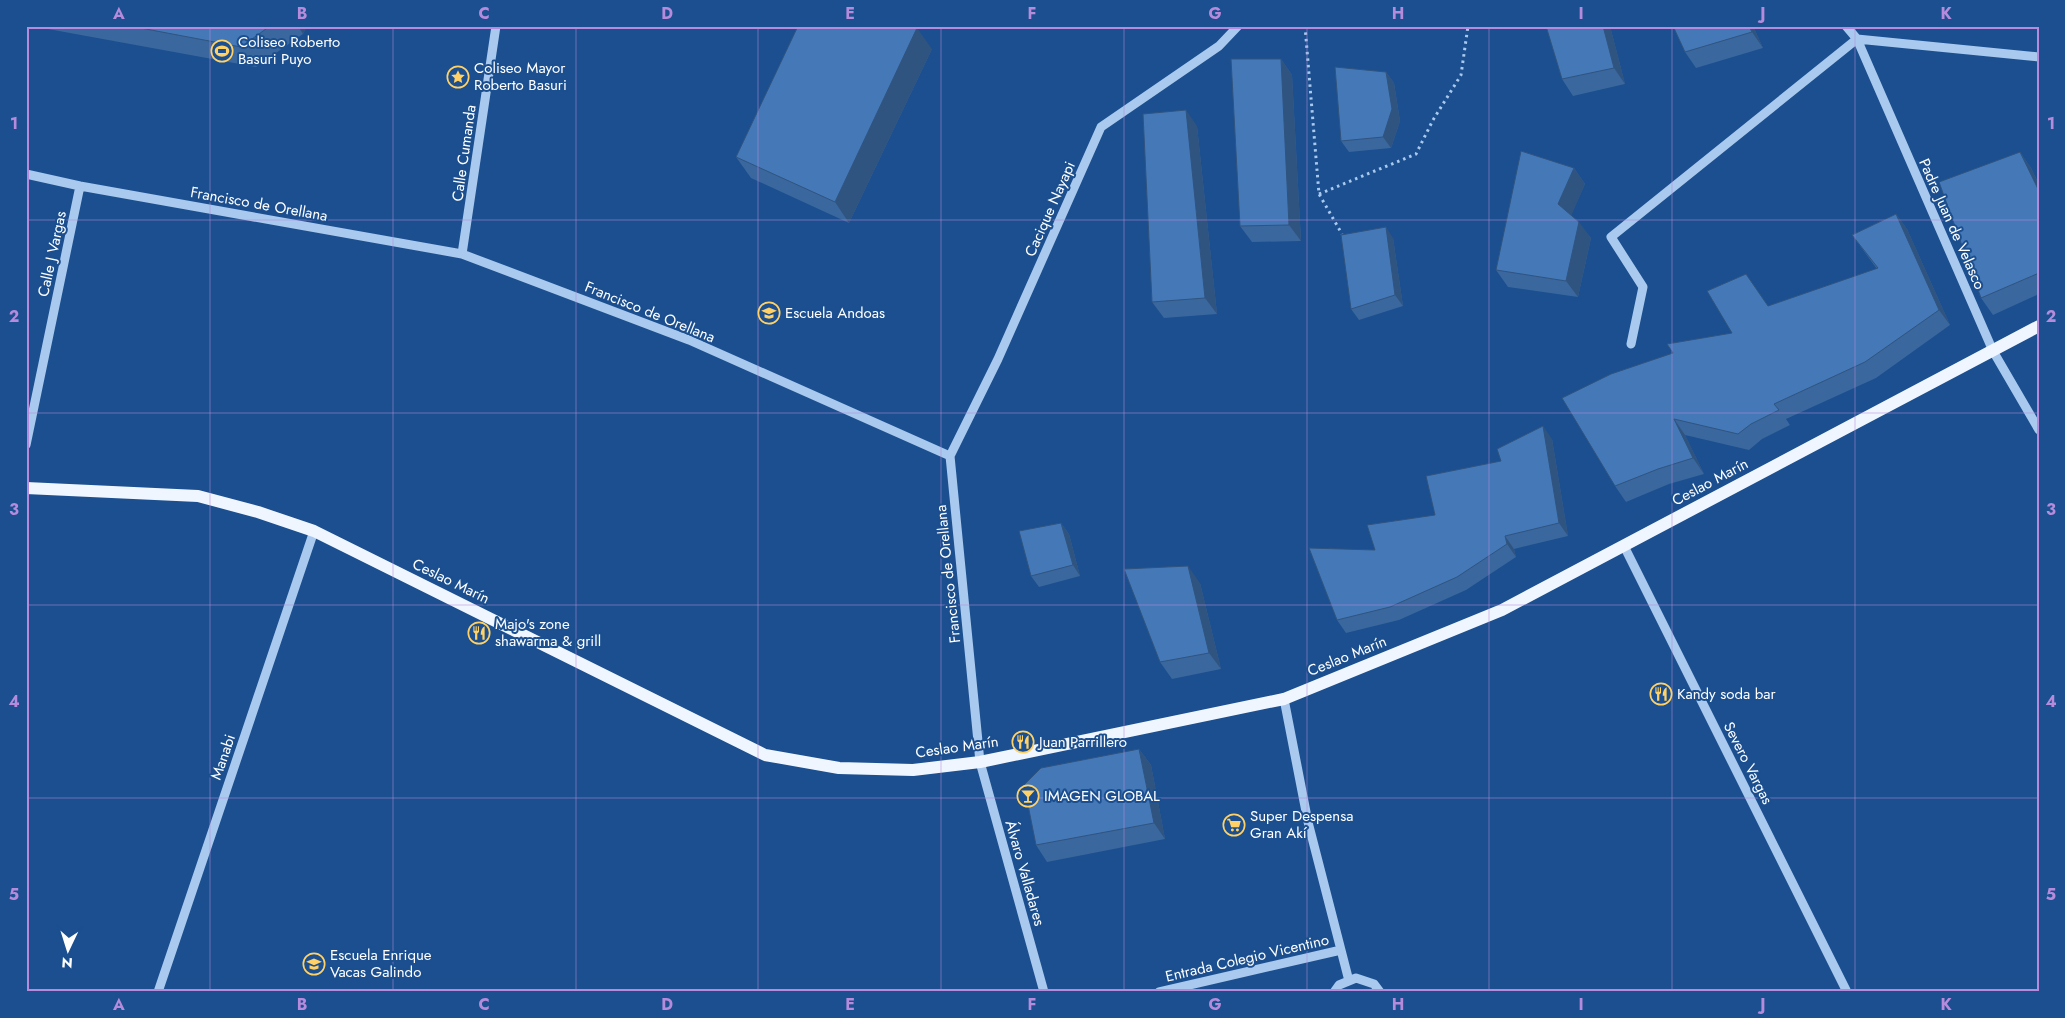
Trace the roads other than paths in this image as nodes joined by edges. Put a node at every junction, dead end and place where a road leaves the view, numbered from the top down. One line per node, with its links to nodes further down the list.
1 (496, 26): 8 (street, Calle Cumanda)
2 (1238, 26): 14 (street, Cacique Nayapi)
3 (1846, 26): 4 (street, Padre Juan de Velasco)
4 (1857, 39): 5 (street); 10 (street); 11 (street, Padre Juan de Velasco)
5 (2039, 57)
6 (26, 174): 7 (street, Francisco de Orellana)
7 (80, 186): 8 (street, Francisco de Orellana); 13 (street, Calle J Vargas)
8 (462, 254): 14 (street, Francisco de Orellana)
9 (2039, 326): 11 (main road, Ceslao Marín)
10 (1631, 344)
11 (1993, 351): 12 (street, Padre Juan de Velasco); 17 (main road, Ceslao Marín)
12 (2039, 430)
13 (26, 445)
14 (950, 456): 19 (street, Francisco de Orellana)
15 (26, 488): 16 (main road, Ceslao Marín)
16 (314, 531): 19 (main road, Ceslao Marín); 22 (street, Manabi)
17 (1624, 546): 18 (main road, Ceslao Marín); 27 (street, Severo Vargas)
18 (1284, 699): 19 (main road, Ceslao Marín); 20 (street, Entrada Colegio Vicentino)
19 (980, 762): 23 (street, Álvaro Valladares)
20 (1341, 950): 21 (street, Entrada Colegio Vicentino); 24 (street, Entrada Colegio Vicentino)
21 (1349, 981): 25 (street); 26 (street)
22 (158, 992)
23 (1044, 992)
24 (1159, 992)
25 (1334, 992)
26 (1380, 992)
27 (1848, 992)

